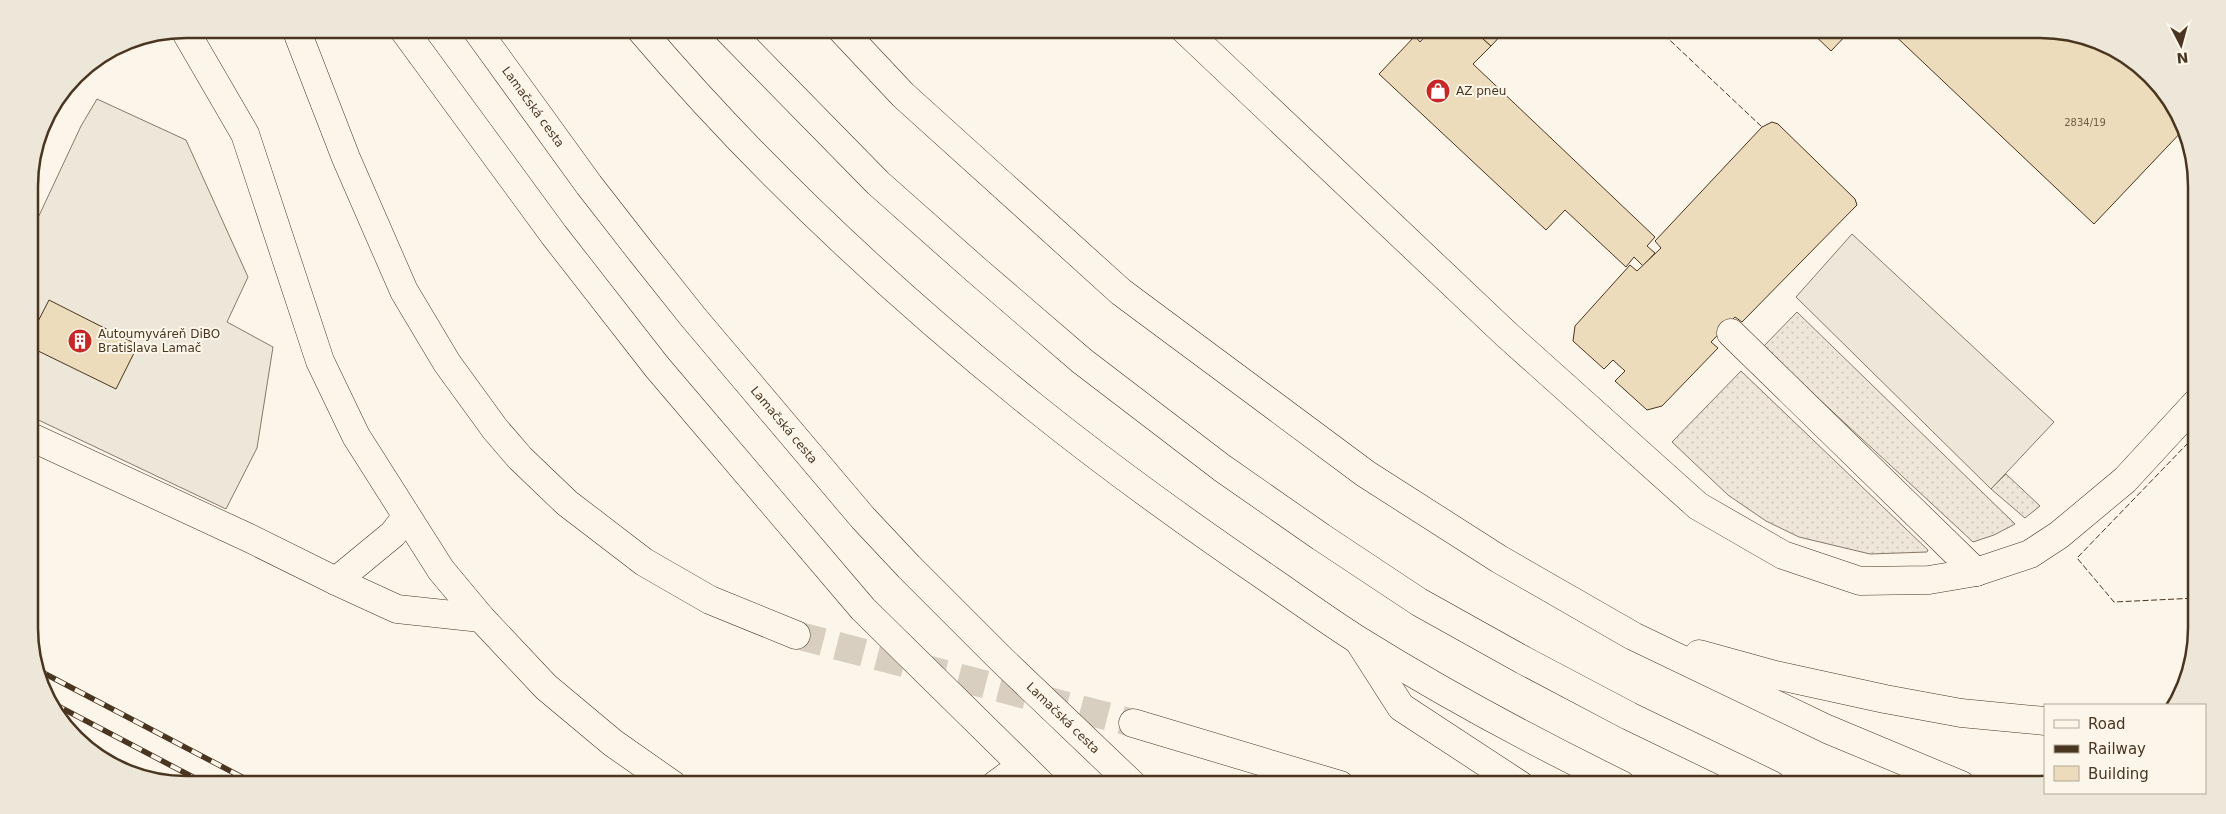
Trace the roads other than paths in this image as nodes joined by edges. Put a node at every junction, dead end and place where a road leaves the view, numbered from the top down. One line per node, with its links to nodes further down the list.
1 (189, 38): 12 (main road)
2 (299, 38): 16 (main road)
3 (410, 38): 21 (main road)
4 (483, 38): 25 (main road, Lamačská cesta)
5 (648, 38): 18 (main road)
6 (736, 38): 29 (main road)
7 (849, 38): 17 (main road)
8 (1194, 38): 13 (main road)
9 (1730, 332): 13 (main road)
10 (2188, 412): 13 (main road)
11 (38, 441): 14 (main road)
12 (406, 517): 14 (main road); 15 (main road)
13 (1976, 572)
14 (336, 581): 15 (main road)
15 (481, 618): 22 (main road)
16 (796, 635)
17 (1632, 636): 19 (main road); 30 (main road)
18 (1358, 640): 27 (main road); 28 (main road)
19 (2044, 721)
20 (1133, 723): 26 (main road)
21 (1020, 766): 23 (main road); 24 (main road)
22 (660, 776)
23 (1007, 776)
24 (1032, 776)
25 (1124, 776)
26 (1310, 776)
27 (1506, 776)
28 (1605, 776)
29 (1753, 776)
30 (1939, 776)

